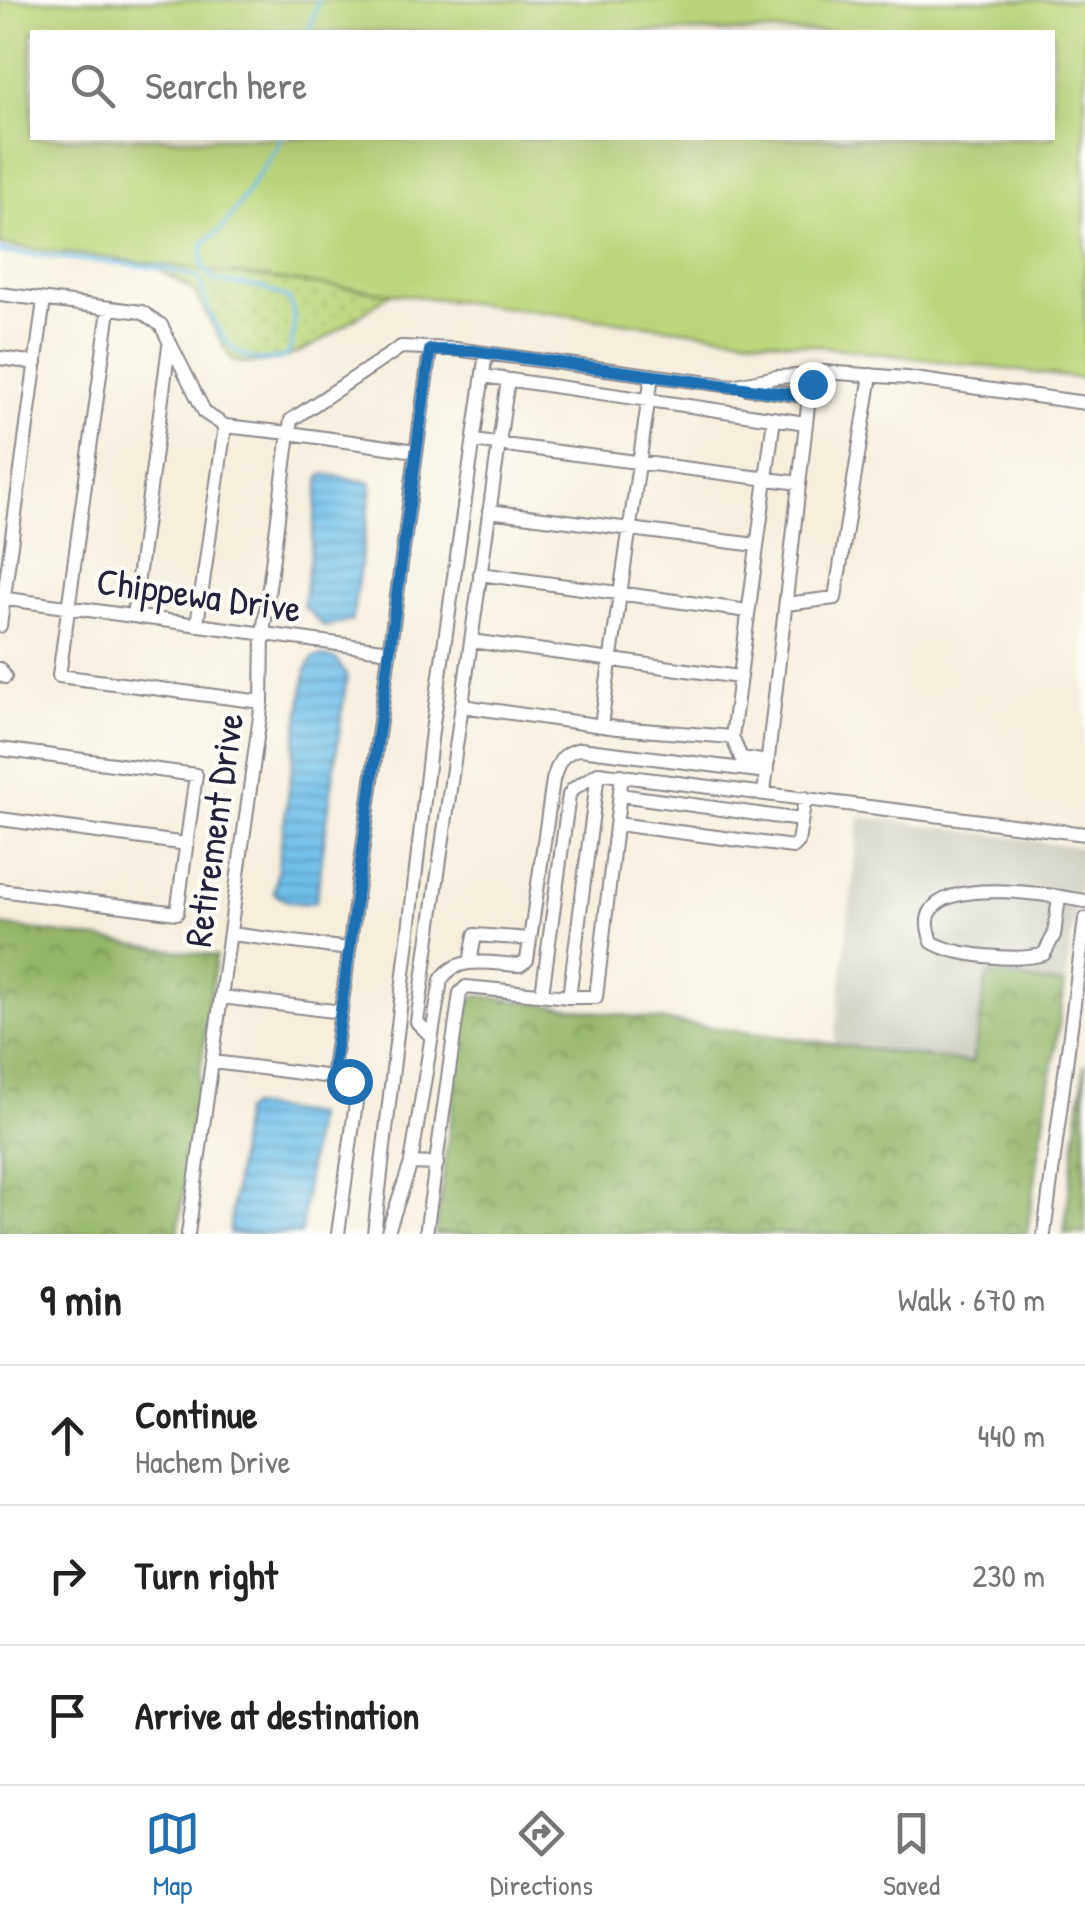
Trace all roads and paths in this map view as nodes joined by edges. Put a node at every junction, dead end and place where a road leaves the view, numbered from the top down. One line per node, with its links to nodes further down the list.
1 (0, 294): 2 (street)
2 (44, 300): 3 (street); 8 (street)
3 (109, 309): 4 (street); 37 (street)
4 (169, 343): 22 (street); 39 (street)
5 (430, 350): 6 (street); 23 (street); 26 (street)
6 (486, 353): 10 (street); 11 (street)
7 (0, 358): 8 (street)
8 (36, 363): 35 (street)
9 (817, 375): 12 (street); 14 (street); 15 (street)
10 (483, 376): 13 (street); 18 (street)
11 (652, 376): 14 (street); 16 (street)
12 (871, 376): 17 (street); 36 (street)
13 (508, 380): 16 (street); 19 (street)
14 (732, 386): 15 (street)
15 (809, 397): 21 (street)
16 (647, 400): 20 (street); 27 (street)
17 (1085, 403)
18 (479, 406): 19 (street); 24 (street)
19 (504, 408): 25 (street)
20 (774, 418): 21 (street); 28 (street)
21 (806, 423): 29 (street)
22 (224, 426): 23 (street); 40 (street)
23 (289, 433): 26 (street); 42 (street, Retirement Drive)
24 (474, 441): 25 (street); 82 (street)
25 (499, 444): 27 (street); 30 (street)
26 (416, 451): 44 (street)
27 (637, 462): 28 (street); 31 (street)
28 (765, 478): 29 (street); 32 (street)
29 (799, 483): 36 (street)
30 (489, 511): 31 (street); 33 (street)
31 (628, 529): 32 (street); 34 (street)
32 (756, 545): 38 (street)
33 (480, 574): 34 (street); 43 (street)
34 (619, 593): 38 (street); 45 (street)
35 (2, 598): 37 (street, Chippewa Drive); 41 (street)
36 (786, 604): 52 (street)
37 (68, 607): 39 (street, Chippewa Drive); 47 (street)
38 (748, 610): 46 (street)
39 (133, 616): 40 (street, Chippewa Drive)
40 (197, 625): 42 (street, Chippewa Drive)
41 (0, 626)
42 (263, 634): 44 (street, Chippewa Drive); 47 (street, Retirement Drive)
43 (471, 641): 45 (street); 48 (street)
44 (390, 651): 69 (street)
45 (610, 660): 46 (street); 49 (street)
46 (739, 678): 50 (street)
47 (262, 702): 67 (street, Retirement Drive)
48 (462, 706): 49 (street); 75 (street)
49 (602, 725): 50 (street)
50 (732, 738): 52 (street)
51 (0, 749): 62 (street)
52 (767, 767): 55 (street); 68 (street)
53 (598, 773): 54 (street); 71 (street); 72 (street)
54 (622, 775): 55 (street); 56 (street)
55 (764, 793): 57 (street)
56 (620, 795): 59 (street); 60 (street)
57 (804, 798): 59 (street); 61 (street)
58 (0, 820): 62 (street)
59 (801, 820): 60 (street)
60 (616, 824): 72 (street)
61 (1085, 834)
62 (187, 844): 63 (street)
63 (0, 890)
64 (1059, 897): 64 (street); 65 (street)
65 (1085, 901)
66 (1085, 919): 85 (street)
67 (230, 934): 69 (street); 73 (street, Retirement Drive)
68 (530, 940): 70 (street); 70 (street)
69 (350, 950): 74 (street)
70 (470, 963): 75 (street)
71 (542, 994): 72 (street); 79 (street)
72 (570, 996)
73 (222, 997): 74 (street); 76 (street, Retirement Drive)
74 (341, 1012): 77 (street)
75 (431, 1036): 78 (street)
76 (213, 1062): 77 (street); 80 (street, Retirement Drive)
77 (332, 1077): 81 (street)
78 (411, 1163): 79 (street); 83 (street)
79 (437, 1164): 84 (street)
80 (188, 1234)
81 (338, 1234)
82 (374, 1234)
83 (387, 1234)
84 (426, 1234)
85 (1044, 1234)

